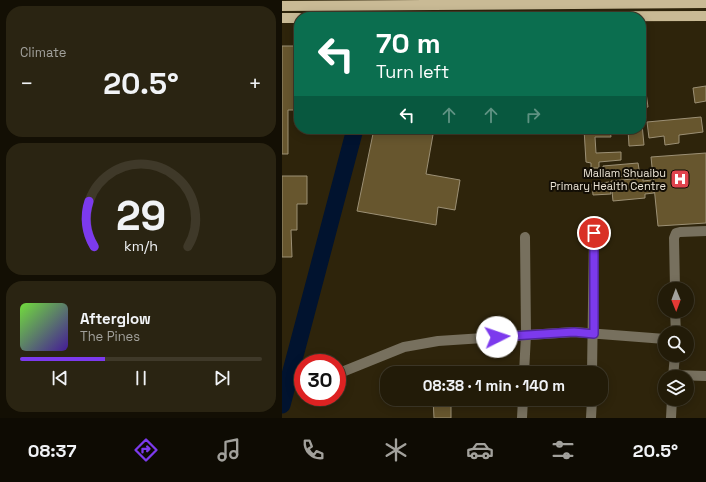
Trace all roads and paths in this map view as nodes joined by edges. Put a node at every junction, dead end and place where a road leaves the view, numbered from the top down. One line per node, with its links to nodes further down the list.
1 (706, 3): 2 (main road)
2 (282, 6)
3 (646, 16): 4 (main road)
4 (706, 16)
5 (282, 18): 6 (main road)
6 (294, 18)
7 (706, 231): 10 (street)
8 (594, 233): 11 (street)
9 (525, 237): 12 (street)
10 (675, 282)
11 (594, 334): 12 (street); 13 (street); 15 (street)
12 (526, 335): 14 (street); 16 (street)
13 (658, 339)
14 (524, 366)
15 (592, 366)
16 (346, 370)
17 (694, 376): 18 (street)
18 (706, 376)
19 (523, 406): 22 (street)
20 (592, 406): 23 (street)
21 (672, 406): 24 (street)
22 (522, 418)
23 (591, 418)
24 (671, 418)

